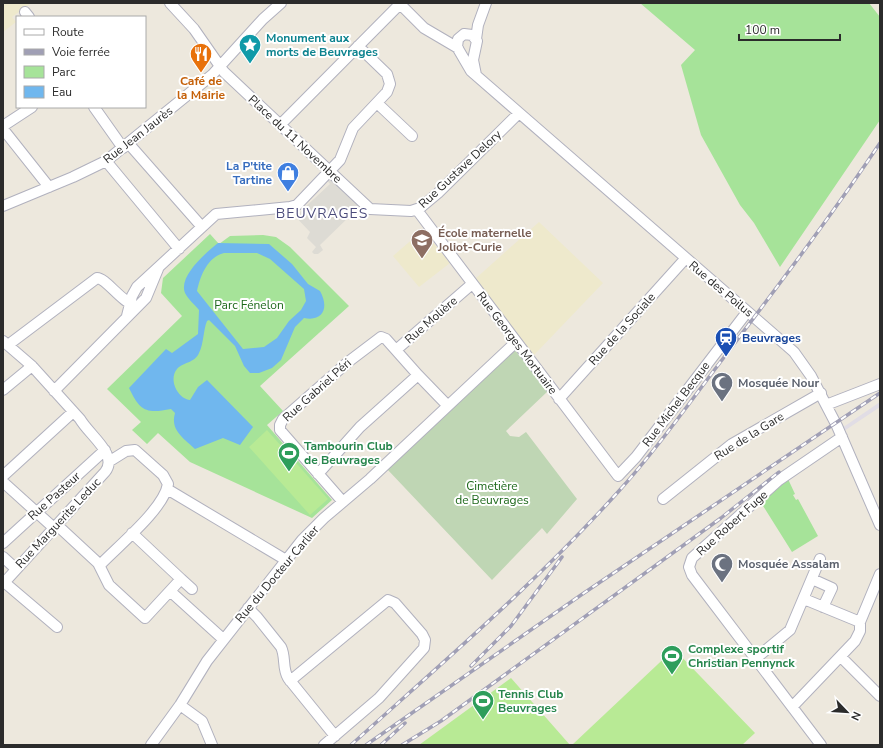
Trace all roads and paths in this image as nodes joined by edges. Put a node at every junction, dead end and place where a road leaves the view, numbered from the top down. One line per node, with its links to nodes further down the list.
1 (170, 3): 12 (street, Place du 11 Novembre)
2 (281, 3): 12 (street, Rue Jean Jaurès)
3 (400, 3): 6 (street); 9 (street)
4 (482, 3): 7 (street)
5 (486, 3): 8 (street)
6 (431, 32): 7 (street); 10 (street)
7 (463, 34): 8 (street); 10 (street)
8 (476, 39): 11 (street)
9 (358, 46): 14 (street); 18 (street)
10 (458, 49): 11 (street); 13 (street, Rue des Poilus)
11 (475, 50): 13 (street)
12 (220, 68): 18 (street, Place du 11 Novembre); 21 (street, Rue Jean Jaurès)
13 (476, 75): 17 (street, Rue des Poilus)
14 (376, 103): 20 (street); 23 (street)
15 (31, 108): 19 (street)
16 (95, 108): 21 (street)
17 (519, 113): 27 (street, Rue Gustave Delory); 30 (street, Rue des Poilus)
18 (280, 125): 23 (street, Place du 11 Novembre)
19 (3, 128): 24 (street)
20 (412, 136)
21 (126, 146): 22 (street, Rue Jean Jaurès); 28 (street)
22 (106, 161): 24 (street, Rue Jean Jaurès); 29 (street)
23 (331, 171): 26 (street, Place du 11 Novembre); 28 (street)
24 (49, 187): 25 (street, Rue Jean Jaurès)
25 (3, 206)
26 (370, 209): 27 (street, Rue Gustave Delory)
27 (417, 210): 31 (street, Rue Georges Mortuaire)
28 (202, 227): 29 (street)
29 (179, 248): 32 (street)
30 (685, 259): 33 (street, Rue des Poilus); 43 (street, Rue de la Sociale)
31 (472, 284): 34 (street, Rue Georges Mortuaire); 36 (street, Rue Molière)
32 (134, 306): 35 (street); 41 (street)
33 (747, 312): 42 (street, Rue des Poilus); 52 (street, Rue Michel Becque)
34 (516, 342): 43 (street, Rue Georges Mortuaire); 45 (street, Rue du Docteur Carlier)
35 (6, 343): 37 (street)
36 (396, 350): 38 (street, Rue Molière); 50 (street, Rue Gabriel Péri)
37 (32, 366): 40 (street); 41 (street)
38 (418, 375): 45 (street, Rue Molière); 50 (street)
39 (880, 384): 44 (street)
40 (3, 390)
41 (54, 391): 46 (street)
42 (820, 393): 44 (street, Rue des Poilus); 55 (street, Rue de la Gare)
43 (559, 399): 52 (street, Rue Georges Mortuaire)
44 (826, 405): 47 (street, Rue des Poilus)
45 (448, 406): 56 (street, Rue du Docteur Carlier)
46 (73, 412): 48 (street); 51 (street)
47 (842, 437): 58 (street, Rue des Poilus); 81 (street, Rue Robert Fuge)
48 (105, 450): 49 (street); 57 (street, Rue Pasteur)
49 (110, 461): 54 (street); 59 (street, Rue Marguerite Leduc)
50 (318, 474): 56 (street, Rue Gabriel Péri)
51 (3, 476)
52 (618, 476)
53 (3, 482): 57 (street)
54 (167, 490): 60 (street); 64 (street)
55 (663, 499)
56 (343, 502): 64 (street, Rue du Docteur Carlier)
57 (36, 512): 59 (street); 61 (street, Rue Pasteur)
58 (880, 525)
59 (55, 526): 65 (street); 66 (street, Rue Marguerite Leduc)
60 (132, 533): 65 (street); 68 (street)
61 (3, 543)
62 (3, 557): 66 (street)
63 (820, 559): 69 (street)
64 (286, 560): 76 (street, Rue du Docteur Carlier)
65 (100, 565): 72 (street)
66 (16, 570): 70 (street, Rue Marguerite Leduc)
67 (880, 574): 73 (street)
68 (181, 579): 71 (street); 72 (street)
69 (812, 580): 74 (street); 75 (street)
70 (4, 583): 78 (street)
71 (192, 589)
72 (170, 591): 79 (street)
73 (876, 593): 77 (street)
74 (804, 599): 75 (street); 81 (street)
75 (823, 607): 77 (street)
76 (248, 608): 79 (street, Rue du Docteur Carlier); 82 (street)
77 (860, 622): 80 (street)
78 (57, 627)
79 (224, 639): 84 (street, Rue du Docteur Carlier)
80 (841, 657): 83 (street); 85 (street)
81 (755, 659): 85 (street, Rue Robert Fuge)
82 (290, 681): 86 (street); 86 (street)
83 (880, 696)
84 (180, 705): 87 (street, Rue du Docteur Carlier); 88 (street)
85 (792, 707): 90 (street, Rue Robert Fuge)
86 (335, 736): 89 (street)
87 (151, 745)
88 (212, 745)
89 (324, 745)
90 (821, 745)

